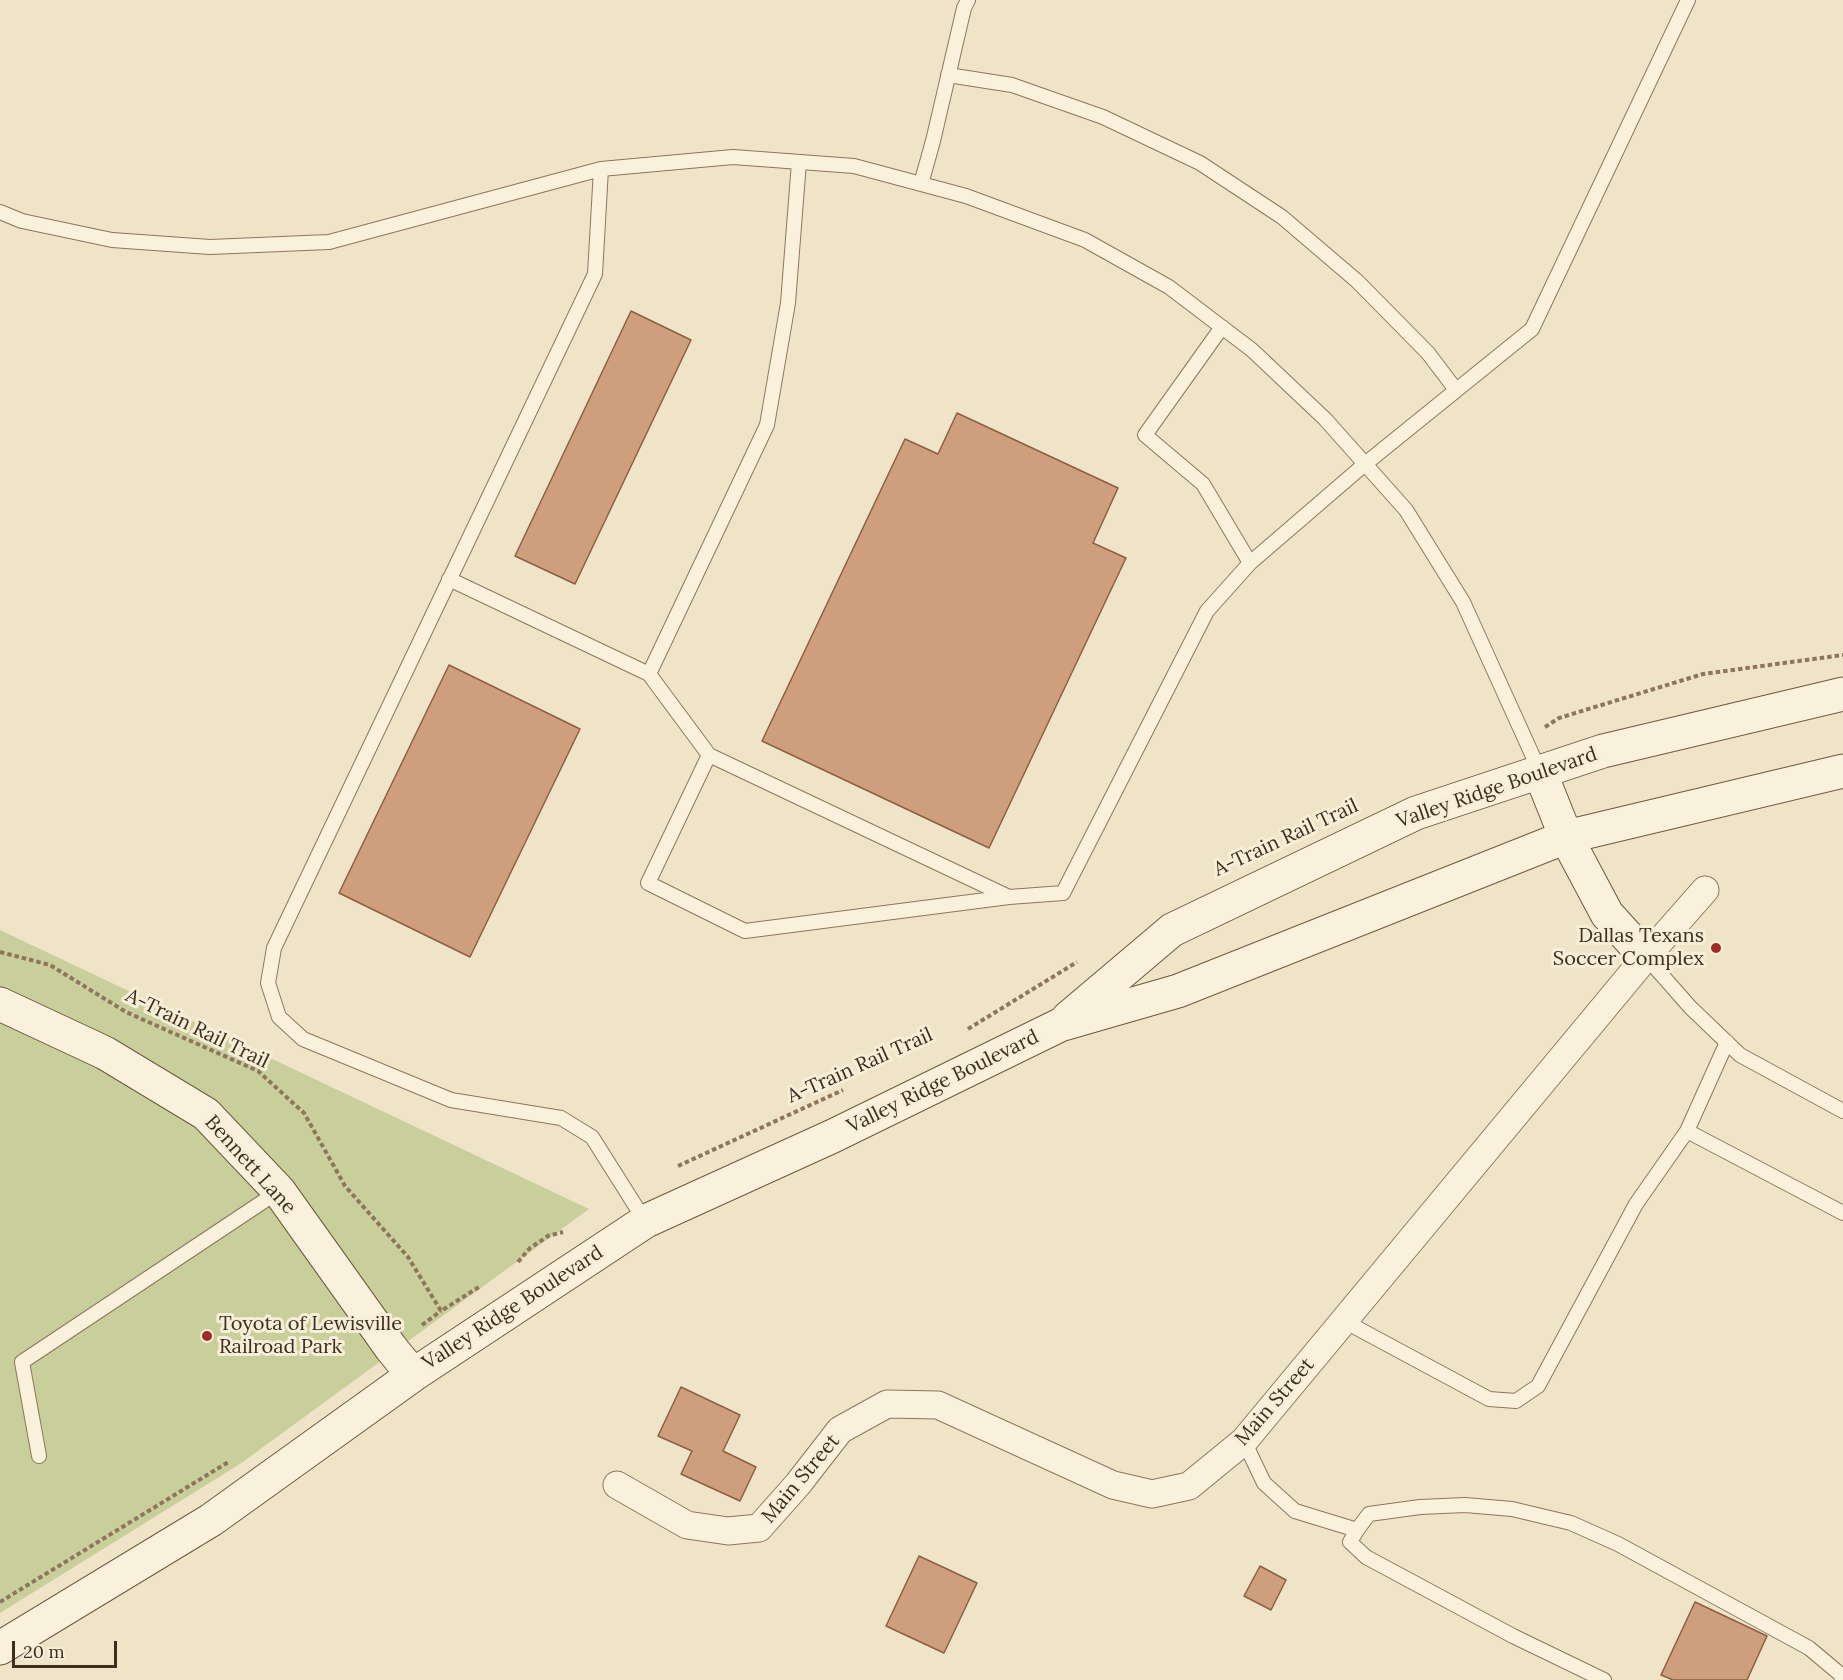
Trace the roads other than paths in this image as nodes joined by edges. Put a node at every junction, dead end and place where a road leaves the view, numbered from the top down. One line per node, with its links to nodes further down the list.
1 (968, 0): 3 (lane)
2 (1688, 0): 9 (lane)
3 (948, 75): 6 (lane); 9 (lane)
4 (799, 162): 5 (lane); 6 (lane); 13 (lane)
5 (601, 170): 7 (lane); 12 (lane)
6 (921, 184): 8 (lane)
7 (0, 212)
8 (1222, 327): 10 (lane); 11 (lane)
9 (1456, 390): 10 (lane)
10 (1365, 464): 11 (lane); 17 (lane)
11 (1250, 562): 20 (lane)
12 (449, 579): 13 (lane); 29 (lane)
13 (649, 674): 15 (lane)
14 (1843, 694): 17 (street, Valley Ridge Boulevard)
15 (709, 755): 20 (lane); 20 (lane)
16 (1843, 771): 18 (street, Valley Ridge Boulevard)
17 (1540, 772): 18 (street); 23 (street, Valley Ridge Boulevard)
18 (1566, 837): 21 (street); 23 (street, Valley Ridge Boulevard)
19 (1705, 890): 21 (street, Main Street)
20 (1009, 897)
21 (1646, 957): 24 (lane); 30 (street, Main Street)
22 (0, 1004): 27 (street, Bennett Lane)
23 (1059, 1025): 29 (street, Valley Ridge Boulevard)
24 (1727, 1042): 25 (lane); 26 (lane)
25 (1843, 1111)
26 (1686, 1131): 28 (lane); 30 (lane)
27 (279, 1191): 31 (street, Bennett Lane); 33 (lane)
28 (1843, 1213)
29 (646, 1221): 31 (street, Valley Ridge Boulevard)
30 (1344, 1321): 32 (street, Main Street)
31 (413, 1375): 36 (street, Valley Ridge Boulevard)
32 (1244, 1441): 34 (street, Main Street); 35 (lane)
33 (39, 1456)
34 (617, 1485)
35 (1357, 1530): 37 (lane); 38 (lane)
36 (0, 1648)
37 (1604, 1680)
38 (1843, 1680)

